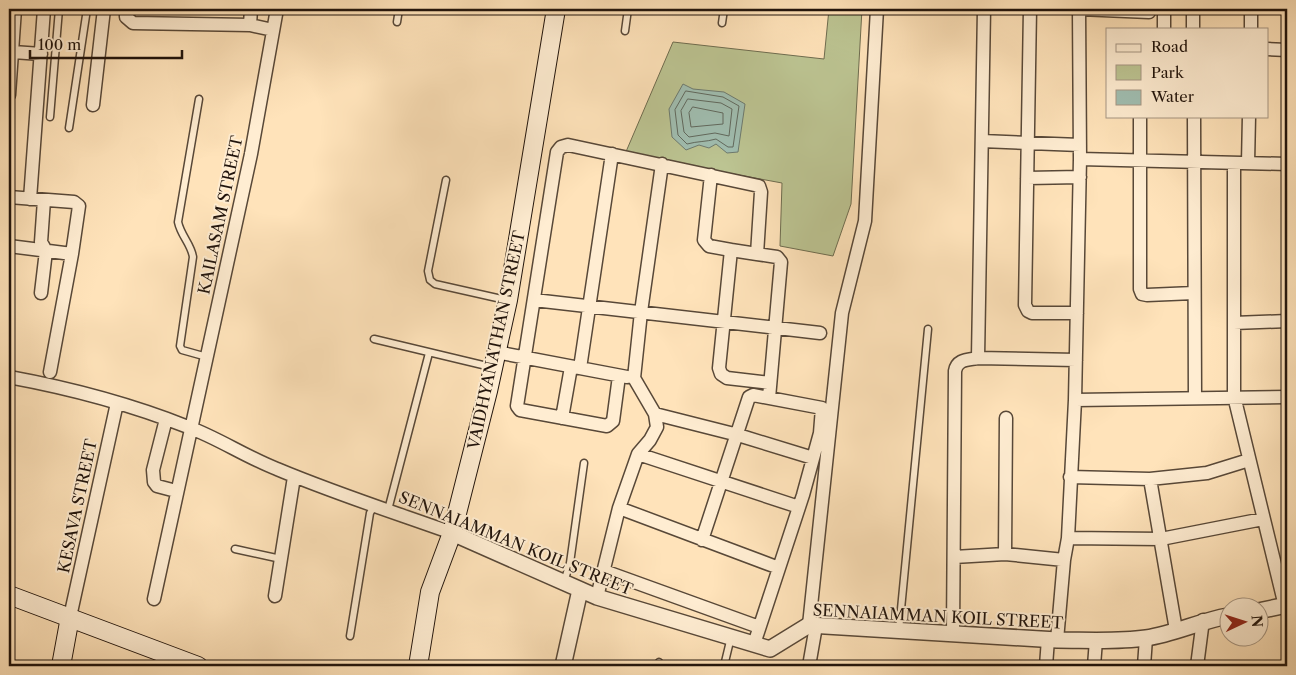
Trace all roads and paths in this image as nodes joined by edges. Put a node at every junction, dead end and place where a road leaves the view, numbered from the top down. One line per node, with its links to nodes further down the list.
1 (15, 9): 31 (street)
2 (44, 9): 32 (street)
3 (59, 9): 36 (lane)
4 (87, 9): 40 (lane)
5 (104, 9): 35 (street)
6 (126, 9): 23 (street)
7 (251, 9): 23 (street)
8 (277, 9): 27 (street, KAILASAM STREET)
9 (399, 9): 21 (lane)
10 (556, 9): 66 (main road, VAIDHYANATHAN STREET)
11 (628, 9): 28 (lane)
12 (724, 9): 22 (lane)
13 (877, 9): 138 (street)
14 (984, 9): 41 (street)
15 (1030, 9): 42 (street)
16 (1079, 9): 20 (street); 43 (street)
17 (1164, 9): 24 (street)
18 (1193, 9): 25 (street)
19 (1251, 9): 26 (street)
20 (1149, 12)
21 (397, 22)
22 (722, 23)
23 (250, 25): 27 (street)
24 (1164, 28)
25 (1193, 28)
26 (1251, 28)
27 (273, 30): 81 (street, KAILASAM STREET)
28 (625, 31)
29 (1268, 49): 30 (street)
30 (1287, 50)
31 (13, 52): 32 (street); 33 (street)
32 (40, 54): 57 (street)
33 (9, 95)
34 (199, 99): 81 (lane)
35 (93, 105)
36 (50, 117)
37 (1140, 118): 46 (street)
38 (1194, 118): 47 (street)
39 (1249, 118): 49 (street)
40 (69, 128)
41 (982, 142): 42 (street); 82 (street)
42 (1028, 143): 43 (street); 54 (street)
43 (1080, 145): 45 (street)
44 (612, 154): 50 (street); 67 (street); 68 (street)
45 (1080, 160): 46 (street); 53 (street)
46 (1140, 161): 47 (street); 65 (street)
47 (1194, 162): 48 (street); 65 (street)
48 (1234, 163): 49 (street); 73 (street)
49 (1248, 163): 51 (street)
50 (662, 164): 52 (street); 69 (street)
51 (1287, 164)
52 (711, 175): 60 (street); 63 (street)
53 (1080, 177): 54 (street); 70 (street)
54 (1027, 178): 70 (street)
55 (446, 180): 66 (lane)
56 (9, 197): 57 (street)
57 (30, 199): 58 (street)
58 (44, 200): 61 (street); 62 (street)
59 (9, 246): 61 (street)
60 (731, 250): 63 (street); 71 (street)
61 (46, 251): 62 (street); 64 (street)
62 (72, 254): 88 (street)
63 (757, 254): 74 (street)
64 (41, 293)
65 (1194, 293): 91 (street)
66 (508, 300): 79 (main road, VAIDHYANATHAN STREET)
67 (534, 300): 68 (street); 80 (street)
68 (590, 306): 69 (street); 84 (street)
69 (641, 312): 71 (street); 85 (street)
70 (1077, 313): 83 (street)
71 (723, 321): 74 (street); 89 (street)
72 (1287, 321): 73 (street)
73 (1234, 322): 90 (street)
74 (775, 328): 76 (street); 89 (street)
75 (928, 329): 140 (lane)
76 (820, 333)
77 (374, 339): 78 (lane)
78 (429, 353): 79 (lane); 114 (lane)
79 (495, 354): 80 (street); 116 (main road, VAIDHYANATHAN STREET)
80 (526, 354): 84 (street); 97 (street)
81 (207, 357): 100 (street, KAILASAM STREET)
82 (978, 358): 83 (street); 122 (street)
83 (1076, 360): 94 (street)
84 (577, 366): 85 (street); 86 (street); 97 (street)
85 (634, 375): 86 (street); 96 (street)
86 (619, 376): 97 (street)
87 (9, 377): 88 (street, SENNAIAMMAN KOIL STREET)
88 (49, 378): 95 (street, SENNAIAMMAN KOIL STREET)
89 (770, 383): 93 (street)
90 (1234, 396): 91 (street); 92 (street); 104 (street)
91 (1195, 397): 94 (street)
92 (1287, 397)
93 (768, 398): 101 (street); 103 (street)
94 (1075, 400): 107 (street)
95 (117, 403): 99 (street, SENNAIAMMAN KOIL STREET); 135 (street, KESAVA STREET)
96 (655, 414): 101 (street); 102 (street)
97 (562, 418)
98 (1006, 418): 121 (street)
99 (166, 419): 100 (street, SENNAIAMMAN KOIL STREET); 110 (street)
100 (190, 428): 106 (street, SENNAIAMMAN KOIL STREET); 110 (street, KAILASAM STREET)
101 (738, 435): 103 (street); 109 (street)
102 (638, 454): 109 (street); 113 (street)
103 (813, 458): 112 (street)
104 (1249, 460): 108 (street); 115 (street)
105 (584, 463): 127 (lane)
106 (294, 476): 111 (street, SENNAIAMMAN KOIL STREET); 123 (street)
107 (1070, 477): 108 (street); 117 (street)
108 (1150, 479): 118 (street)
109 (721, 482): 112 (street); 119 (street)
110 (176, 491): 132 (street, KAILASAM STREET)
111 (375, 505): 114 (street, SENNAIAMMAN KOIL STREET); 143 (lane)
112 (799, 507): 125 (street)
113 (620, 508): 119 (street); 126 (street)
114 (388, 510): 116 (street, SENNAIAMMAN KOIL STREET)
115 (1263, 519): 118 (street); 133 (street)
116 (452, 533): 127 (street, SENNAIAMMAN KOIL STREET); 151 (main road, VAIDHYANATHAN STREET)
117 (1068, 538): 118 (street); 124 (street)
118 (1161, 539): 141 (street)
119 (702, 540): 125 (street)
120 (235, 549): 123 (lane)
121 (1005, 554): 122 (street); 124 (street)
122 (954, 557): 142 (street)
123 (281, 560): 130 (street)
124 (1064, 560): 146 (street)
125 (779, 568): 139 (street)
126 (604, 571): 131 (street); 139 (street)
127 (564, 583): 128 (street, SENNAIAMMAN KOIL STREET)
128 (580, 590): 131 (street, SENNAIAMMAN KOIL STREET); 152 (street)
129 (9, 595): 135 (main road)
130 (275, 596)
131 (597, 597): 144 (street, SENNAIAMMAN KOIL STREET)
132 (154, 599)
133 (1286, 606): 134 (street)
134 (1268, 609)
135 (70, 617): 149 (main road); 150 (main road)
136 (1218, 618): 137 (street, SENNAIAMMAN KOIL STREET)
137 (1204, 620): 141 (street, SENNAIAMMAN KOIL STREET); 158 (street)
138 (812, 625): 140 (street, SENNAIAMMAN KOIL STREET); 148 (street, SENNAIAMMAN KOIL STREET); 154 (street)
139 (759, 627): 148 (street)
140 (900, 630): 142 (street, SENNAIAMMAN KOIL STREET)
141 (1176, 630): 145 (street, SENNAIAMMAN KOIL STREET)
142 (953, 633): 146 (street, SENNAIAMMAN KOIL STREET)
143 (350, 636)
144 (730, 637): 148 (street, SENNAIAMMAN KOIL STREET); 153 (lane)
145 (1146, 638): 147 (street, SENNAIAMMAN KOIL STREET); 157 (street)
146 (1053, 639): 147 (street, SENNAIAMMAN KOIL STREET); 155 (street)
147 (1096, 640): 156 (street)
148 (754, 644)
149 (61, 666)
150 (198, 666)
151 (418, 666)
152 (563, 666)
153 (724, 666)
154 (809, 666)
155 (1046, 666)
156 (1094, 666)
157 (1144, 666)
158 (1197, 666)

